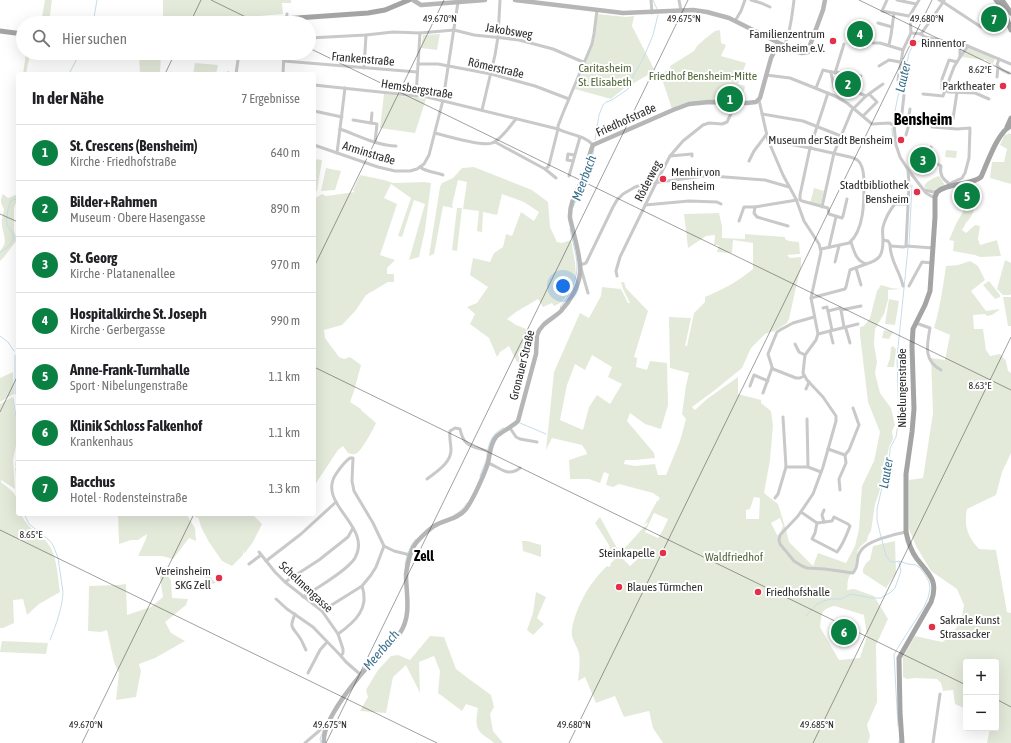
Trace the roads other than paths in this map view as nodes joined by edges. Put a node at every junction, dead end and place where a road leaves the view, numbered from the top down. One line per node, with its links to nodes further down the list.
1 (402, 0): 27 (main road)
2 (409, 0): 27 (main road)
3 (413, 0): 24 (street)
4 (420, 0): 24 (street)
5 (485, 0): 21 (street)
6 (500, 0): 46 (street)
7 (515, 0): 22 (street)
8 (651, 0): 29 (street)
9 (679, 0): 28 (street)
10 (745, 0): 34 (street)
11 (752, 0): 25 (street)
12 (794, 0): 50 (street)
13 (825, 0): 49 (street)
14 (887, 0): 30 (street)
15 (897, 0): 23 (street)
16 (919, 0): 23 (street)
17 (939, 0): 20 (street)
18 (996, 0): 39 (main road)
19 (1002, 0): 31 (main road)
20 (944, 1): 36 (street); 44 (street)
21 (458, 2): 24 (street); 38 (street)
22 (541, 2): 26 (street)
23 (916, 4): 33 (street)
24 (427, 5)
25 (770, 7)
26 (597, 10): 29 (street); 60 (street)
27 (379, 11): 32 (main road)
28 (681, 11): 29 (street); 34 (street)
29 (652, 13)
30 (894, 13): 33 (street); 37 (street)
31 (1011, 13)
32 (316, 16)
33 (909, 16): 42 (street)
34 (735, 21): 49 (street)
35 (878, 23): 37 (street)
36 (980, 27)
37 (892, 28): 53 (street)
38 (454, 30): 43 (street, Jakobsweg); 46 (street, Jakobsweg); 65 (street)
39 (1011, 30)
40 (0, 31): 41 (main road)
41 (16, 33)
42 (911, 33): 44 (street); 55 (street)
43 (420, 34): 45 (street, Jakobsweg); 63 (street)
44 (922, 34): 52 (street)
45 (366, 35): 47 (street, Jakobsweg); 68 (street)
46 (498, 37): 60 (street, Jakobsweg); 74 (street)
47 (316, 38)
48 (873, 43): 53 (street)
49 (778, 44): 76 (street)
50 (785, 44)
51 (844, 44): 73 (street)
52 (960, 44): 54 (street); 56 (street)
53 (888, 45): 55 (street)
54 (967, 47): 56 (street); 57 (street)
55 (903, 50): 61 (street)
56 (960, 57): 62 (street)
57 (999, 59): 64 (street); 67 (street)
58 (238, 60): 69 (street)
59 (284, 61): 68 (street, Frankenstraße); 70 (street)
60 (583, 62): 92 (street)
61 (900, 62): 66 (street); 79 (street)
62 (957, 62): 85 (street); 85 (street)
63 (418, 64): 65 (street, Römerstraße); 71 (street)
64 (1011, 64)
65 (448, 66): 74 (street, Römerstraße); 94 (street)
66 (879, 66)
67 (998, 67): 72 (street); 78 (street)
68 (364, 68): 71 (street, Frankenstraße)
69 (236, 72)
70 (283, 72)
71 (417, 72): 91 (street)
72 (1009, 72)
73 (833, 73): 75 (street); 83 (street); 84 (street)
74 (491, 74): 92 (street, Römerstraße); 99 (street)
75 (844, 74): 77 (street); 89 (street)
76 (766, 75): 83 (street); 95 (street)
77 (861, 76)
78 (997, 77)
79 (898, 80)
80 (883, 84): 89 (street)
81 (316, 85): 82 (street, Hemsbergstraße)
82 (345, 88): 91 (street, Hemsbergstraße); 104 (street)
83 (816, 88): 87 (street)
84 (837, 90)
85 (945, 90): 86 (street); 88 (street)
86 (957, 92): 93 (street); 107 (street)
87 (828, 93): 97 (street); 113 (street)
88 (923, 94)
89 (868, 95): 97 (street); 103 (street)
90 (904, 95): 109 (street)
91 (416, 96): 94 (street, Hemsbergstraße)
92 (569, 99): 117 (street)
93 (989, 99)
94 (443, 100): 99 (street, Hemsbergstraße); 119 (street)
95 (759, 100): 96 (street, Friedhofstraße); 102 (street)
96 (736, 103): 127 (street, Friedhofstraße); 135 (street, Röderweg)
97 (854, 108): 103 (street); 122 (street)
98 (910, 109): 110 (street)
99 (482, 110): 106 (street, Hemsbergstraße)
100 (316, 111): 104 (street)
101 (372, 113): 111 (street)
102 (762, 114): 113 (street); 120 (street)
103 (863, 116): 112 (street)
104 (342, 117): 116 (street)
105 (1011, 118): 118 (main road)
106 (516, 119): 117 (street, Hemsbergstraße); 126 (street)
107 (953, 119)
108 (352, 120): 111 (street)
109 (901, 122): 110 (street); 112 (street)
110 (908, 122): 121 (street)
111 (371, 123): 125 (street)
112 (894, 125): 141 (street)
113 (817, 127): 122 (street); 131 (street)
114 (932, 127): 146 (street)
115 (1011, 127): 118 (main road)
116 (340, 129): 125 (street); 132 (street)
117 (558, 129): 123 (street, Hemsbergstraße); 140 (street)
118 (1005, 130): 146 (main road)
119 (435, 133): 126 (street); 139 (street)
120 (766, 135): 124 (street); 137 (street)
121 (906, 135)
122 (841, 136): 133 (street)
123 (580, 137): 127 (street, Hemsbergstraße); 134 (street)
124 (768, 140): 131 (street); 147 (street)
125 (375, 142): 129 (street)
126 (493, 143): 140 (street)
127 (593, 145): 170 (street, Friedhofstraße)
128 (316, 146): 132 (street, Arminstraße)
129 (396, 146)
130 (931, 147): 146 (street)
131 (810, 148): 133 (street); 150 (street)
132 (337, 153): 139 (street, Arminstraße)
133 (834, 153): 155 (street); 160 (street)
134 (574, 155): 138 (street); 138 (street)
135 (670, 156): 136 (street); 145 (street, Röderweg)
136 (692, 156)
137 (749, 161)
138 (573, 162): 143 (street)
139 (420, 167): 142 (street)
140 (545, 169): 144 (street)
141 (908, 169): 148 (street); 152 (street)
142 (442, 175)
143 (569, 176)
144 (556, 178)
145 (656, 183): 147 (street); 153 (street, Röderweg); 170 (street)
146 (951, 185): 148 (main road)
147 (789, 187): 150 (street)
148 (936, 194): 165 (main road, Nibelungenstraße)
149 (847, 199): 156 (street)
150 (799, 200): 154 (street); 155 (street); 166 (street)
151 (721, 204): 153 (street)
152 (908, 204): 159 (street); 163 (street)
153 (645, 205): 172 (street, Röderweg)
154 (755, 207): 157 (street); 158 (street)
155 (822, 207): 156 (street)
156 (836, 217): 164 (street)
157 (739, 221)
158 (788, 226)
159 (883, 241): 161 (street); 169 (street)
160 (851, 242): 162 (street); 169 (street)
161 (890, 245): 163 (street); 174 (street)
162 (839, 246): 164 (street); 167 (street)
163 (908, 246): 165 (street)
164 (829, 247): 166 (street)
165 (933, 248): 168 (main road, Nibelungenstraße)
166 (821, 250): 177 (street)
167 (835, 262)
168 (932, 263): 175 (street); 183 (main road, Nibelungenstraße)
169 (866, 264): 171 (street)
170 (580, 265): 176 (street, Friedhofstraße); 203 (street, Gronauer Straße)
171 (856, 268): 173 (street); 177 (street)
172 (617, 276)
173 (861, 285)
174 (902, 286)
175 (909, 286)
176 (588, 293)
177 (811, 298): 182 (street)
178 (861, 306): 181 (street)
179 (823, 308): 180 (street)
180 (828, 310): 181 (street); 186 (street)
181 (840, 310): 185 (street)
182 (814, 317): 187 (street); 192 (street)
183 (916, 323): 193 (street); 222 (main road, Nibelungenstraße)
184 (858, 324): 185 (street)
185 (844, 327): 186 (street); 189 (street)
186 (831, 330): 187 (street); 188 (street)
187 (818, 334): 191 (street)
188 (833, 343)
189 (850, 343)
190 (795, 344): 191 (street)
191 (806, 355): 194 (street)
192 (772, 368): 194 (street); 195 (street)
193 (941, 370)
194 (804, 376): 196 (street)
195 (768, 381): 197 (street); 199 (street)
196 (809, 382): 198 (street); 205 (street)
197 (750, 386)
198 (806, 389)
199 (763, 394)
200 (853, 408): 207 (street)
201 (783, 417): 209 (street)
202 (807, 419): 210 (street)
203 (510, 428): 204 (street); 206 (street, Gronauer Straße)
204 (537, 442)
205 (828, 449): 207 (street); 212 (street)
206 (490, 452): 208 (street, Gronauer Straße); 213 (street)
207 (845, 455): 214 (street)
208 (488, 463): 211 (street); 224 (street, Gronauer Straße)
209 (786, 467): 210 (street); 215 (street)
210 (808, 467): 212 (street)
211 (520, 468)
212 (821, 472): 218 (street)
213 (427, 479)
214 (840, 490)
215 (775, 498)
216 (336, 502): 221 (street); 223 (street); 225 (street)
217 (824, 510): 219 (street)
218 (802, 512): 220 (street); 222 (street)
219 (824, 522): 220 (street); 220 (street)
220 (817, 523)
221 (353, 528): 227 (street); 229 (street)
222 (906, 532): 243 (main road, Nibelungenstraße)
223 (384, 546): 224 (street); 228 (street)
224 (409, 555): 238 (street, Gronauer Straße)
225 (266, 561): 226 (street, Schelmengasse); 227 (street, Schelmengasse)
226 (249, 564)
227 (285, 582): 229 (street, Schelmengasse)
228 (362, 586): 231 (street); 233 (street)
229 (303, 597): 231 (street, Schelmengasse)
230 (276, 599): 232 (street)
231 (322, 611): 233 (street, Schelmengasse)
232 (295, 614): 234 (street); 235 (street)
233 (338, 634): 236 (street, Schelmengasse)
234 (327, 642): 236 (street); 237 (street)
235 (306, 650)
236 (340, 656): 238 (street)
237 (308, 673)
238 (360, 674): 240 (street, Gronauer Straße)
239 (940, 694): 244 (street)
240 (328, 722): 241 (street); 242 (street, Gronauer Straße)
241 (305, 743)
242 (324, 743)
243 (902, 743)
244 (933, 743)

